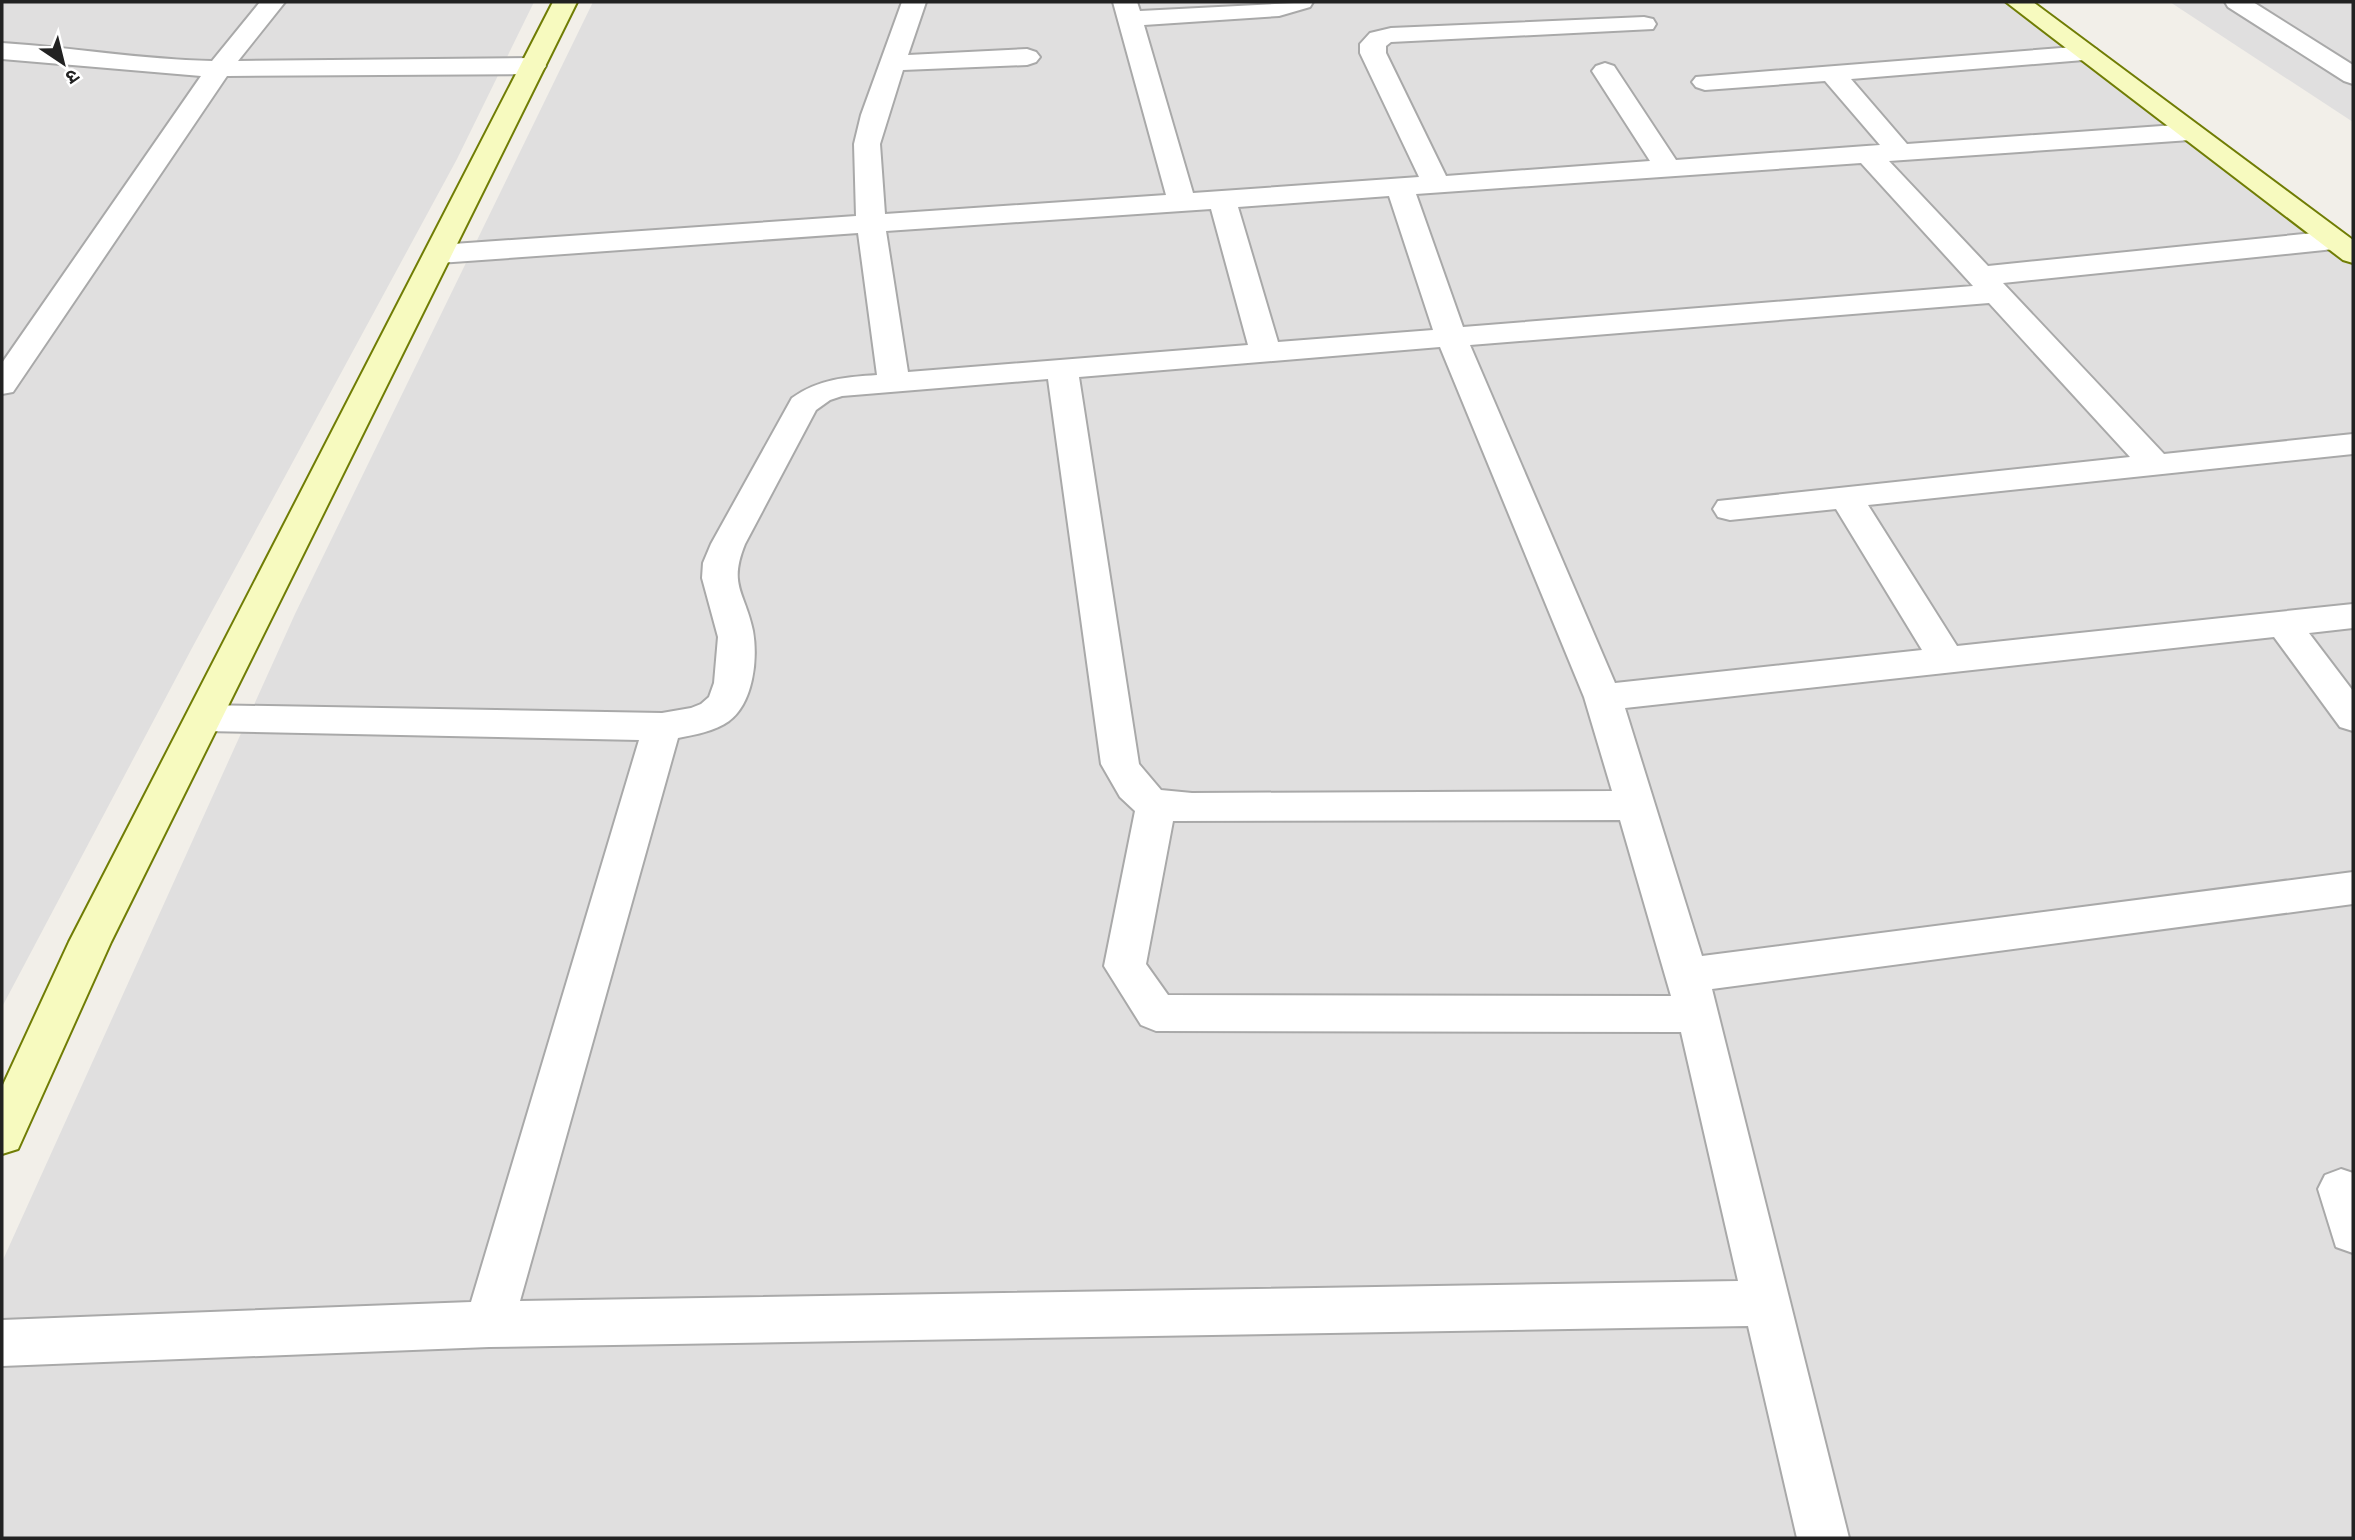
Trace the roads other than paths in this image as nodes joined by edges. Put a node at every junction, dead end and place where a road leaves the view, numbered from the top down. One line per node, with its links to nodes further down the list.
1 (273, 2): 14 (street)
2 (565, 2): 13 (street)
3 (914, 2): 12 (street)
4 (1301, 2): 7 (street)
5 (2018, 2): 10 (street)
6 (2237, 2): 17 (street)
7 (1127, 10): 26 (street)
8 (1644, 24): 23 (street)
9 (2, 51): 14 (street)
10 (2087, 54): 16 (street); 19 (street)
11 (1027, 57): 12 (street)
12 (892, 63): 27 (street)
13 (533, 66): 14 (street); 29 (street)
14 (219, 69): 35 (street)
15 (1605, 71): 22 (street)
16 (1832, 73): 18 (street); 20 (street)
17 (2353, 76)
18 (1705, 82)
19 (2190, 132): 20 (street); 28 (street)
20 (1899, 152): 21 (street)
21 (1868, 155): 22 (street); 30 (street)
22 (1668, 169): 23 (street)
23 (1436, 184): 24 (street)
24 (1400, 187): 25 (street); 31 (street)
25 (1222, 200): 26 (street); 32 (street)
26 (1182, 202): 27 (street)
27 (871, 224): 29 (street); 34 (street)
28 (2344, 247): 30 (street)
29 (439, 254): 44 (street)
30 (1989, 284): 31 (street); 37 (street)
31 (1451, 337): 32 (street); 43 (street)
32 (1265, 352): 33 (street)
33 (1062, 369): 34 (street); 48 (street)
34 (894, 382): 46 (street)
35 (2, 385)
36 (2353, 444): 37 (street)
37 (2156, 464): 38 (street)
38 (1846, 497): 39 (street); 42 (street)
39 (1730, 509)
40 (2353, 616): 41 (street)
41 (2283, 623): 42 (street); 45 (street)
42 (1947, 660): 43 (street)
43 (1603, 697): 47 (street)
44 (204, 718): 46 (street); 51 (street)
45 (2353, 718)
46 (662, 727): 55 (street)
47 (1635, 805): 48 (street); 50 (street)
48 (1156, 806): 50 (street)
49 (2353, 888): 50 (street)
50 (1693, 995): 54 (street)
51 (2, 1135)
52 (2340, 1189): 53 (street)
53 (2353, 1232)
54 (1766, 1303): 55 (street); 57 (street)
55 (489, 1324): 56 (street)
56 (2, 1343)
57 (1823, 1538)

